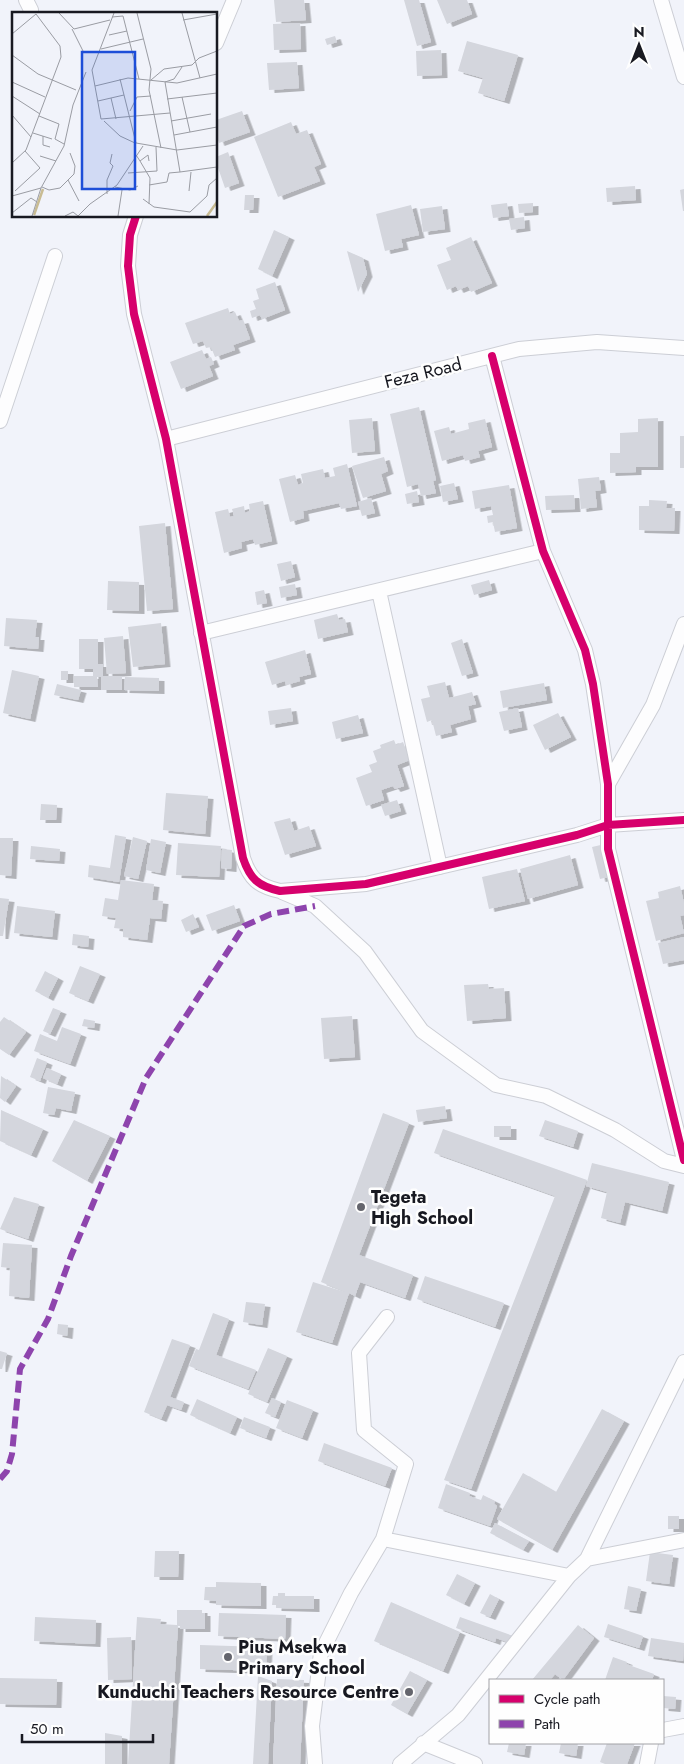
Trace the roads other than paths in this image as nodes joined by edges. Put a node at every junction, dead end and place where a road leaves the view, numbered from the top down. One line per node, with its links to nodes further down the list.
1 (234, 0): 3 (street)
2 (661, 0): 4 (street)
3 (218, 38)
4 (684, 76)
5 (135, 218): 10 (street)
6 (55, 256): 9 (street)
7 (684, 348): 8 (street, Feza Road)
8 (492, 356): 10 (street, Feza Road); 11 (street)
9 (0, 421)
10 (166, 439): 14 (street)
11 (543, 551): 12 (street); 15 (street)
12 (379, 591): 14 (street); 18 (street)
13 (684, 624): 15 (street)
14 (201, 633): 19 (street)
15 (608, 784): 17 (street)
16 (684, 820): 17 (street)
17 (608, 825): 18 (street); 20 (street)
18 (440, 867): 19 (street)
19 (280, 891): 21 (street)
20 (684, 1160)
21 (684, 1166)
22 (387, 1317): 24 (street)
23 (684, 1362): 26 (street)
24 (383, 1539): 27 (street); 32 (street)
25 (684, 1540): 26 (street)
26 (587, 1559): 27 (street)
27 (569, 1576): 30 (street)
28 (684, 1726): 29 (street)
29 (664, 1730)
30 (423, 1743): 33 (street); 34 (street)
31 (651, 1744): 35 (street)
32 (315, 1764)
33 (400, 1764)
34 (475, 1764)
35 (647, 1764)

